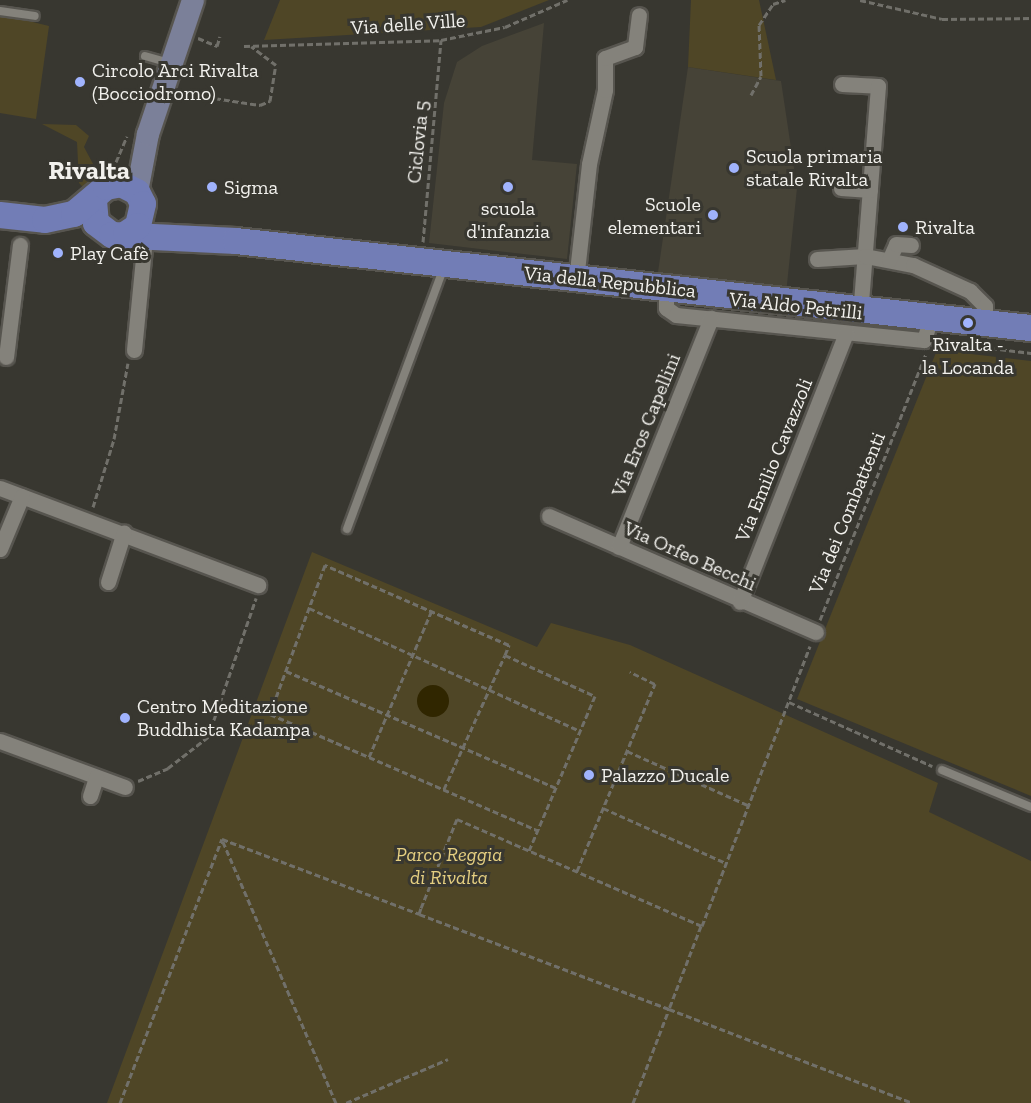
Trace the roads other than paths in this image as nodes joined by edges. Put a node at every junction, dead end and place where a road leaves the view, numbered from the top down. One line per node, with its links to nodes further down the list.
1 (193, 0): 6 (main road)
2 (0, 11): 4 (lane)
3 (639, 15): 24 (street)
4 (35, 16)
5 (145, 56): 6 (lane)
6 (171, 64): 8 (main road)
7 (842, 84): 10 (street, Via Emilio Cavazzoli)
8 (148, 134): 11 (main road); 12 (main road)
9 (841, 188): 10 (street)
10 (870, 190): 20 (street, Via Emilio Cavazzoli)
11 (103, 193): 12 (main road, Via della Repubblica); 14 (main road, Via della Repubblica); 15 (main road)
12 (140, 202): 16 (main road); 17 (main road, Via della Repubblica)
13 (0, 215): 14 (main road, Via della Repubblica)
14 (45, 220): 15 (main road, Via della Repubblica)
15 (100, 228): 16 (main road, Via della Repubblica)
16 (135, 236): 17 (main road, Via della Repubblica); 30 (street)
17 (189, 238): 23 (main road, Via della Repubblica)
18 (21, 245): 31 (street)
19 (911, 245): 22 (street)
20 (865, 256): 21 (street); 22 (street); 28 (street, Via Emilio Cavazzoli)
21 (817, 259)
22 (889, 260): 26 (street)
23 (445, 263): 24 (main road, Via della Repubblica); 35 (lane)
24 (576, 280): 25 (main road, Via della Repubblica)
25 (666, 287): 27 (street, Via Aldo Petrilli); 28 (main road, Via della Repubblica)
26 (985, 315): 28 (main road, Via della Repubblica); 29 (main road, Via della Repubblica)
27 (711, 318): 28 (street, Via Aldo Petrilli); 37 (street, Via Eros Capellini)
28 (853, 323): 41 (street, Via Emilio Cavazzoli)
29 (1031, 328)
30 (134, 350)
31 (6, 357)
32 (0, 488): 33 (street)
33 (22, 496): 36 (street); 38 (street)
34 (549, 516): 37 (street, Via Orfeo Becchi)
35 (347, 529)
36 (124, 532): 39 (street); 40 (street)
37 (619, 548): 41 (street, Via Orfeo Becchi)
38 (0, 549)
39 (108, 582)
40 (258, 585)
41 (740, 602): 42 (street, Via Orfeo Becchi)
42 (816, 632)
43 (0, 741): 45 (street)
44 (942, 770): 48 (lane)
45 (96, 777): 46 (street); 47 (street)
46 (125, 787)
47 (90, 796)
48 (1031, 807)

